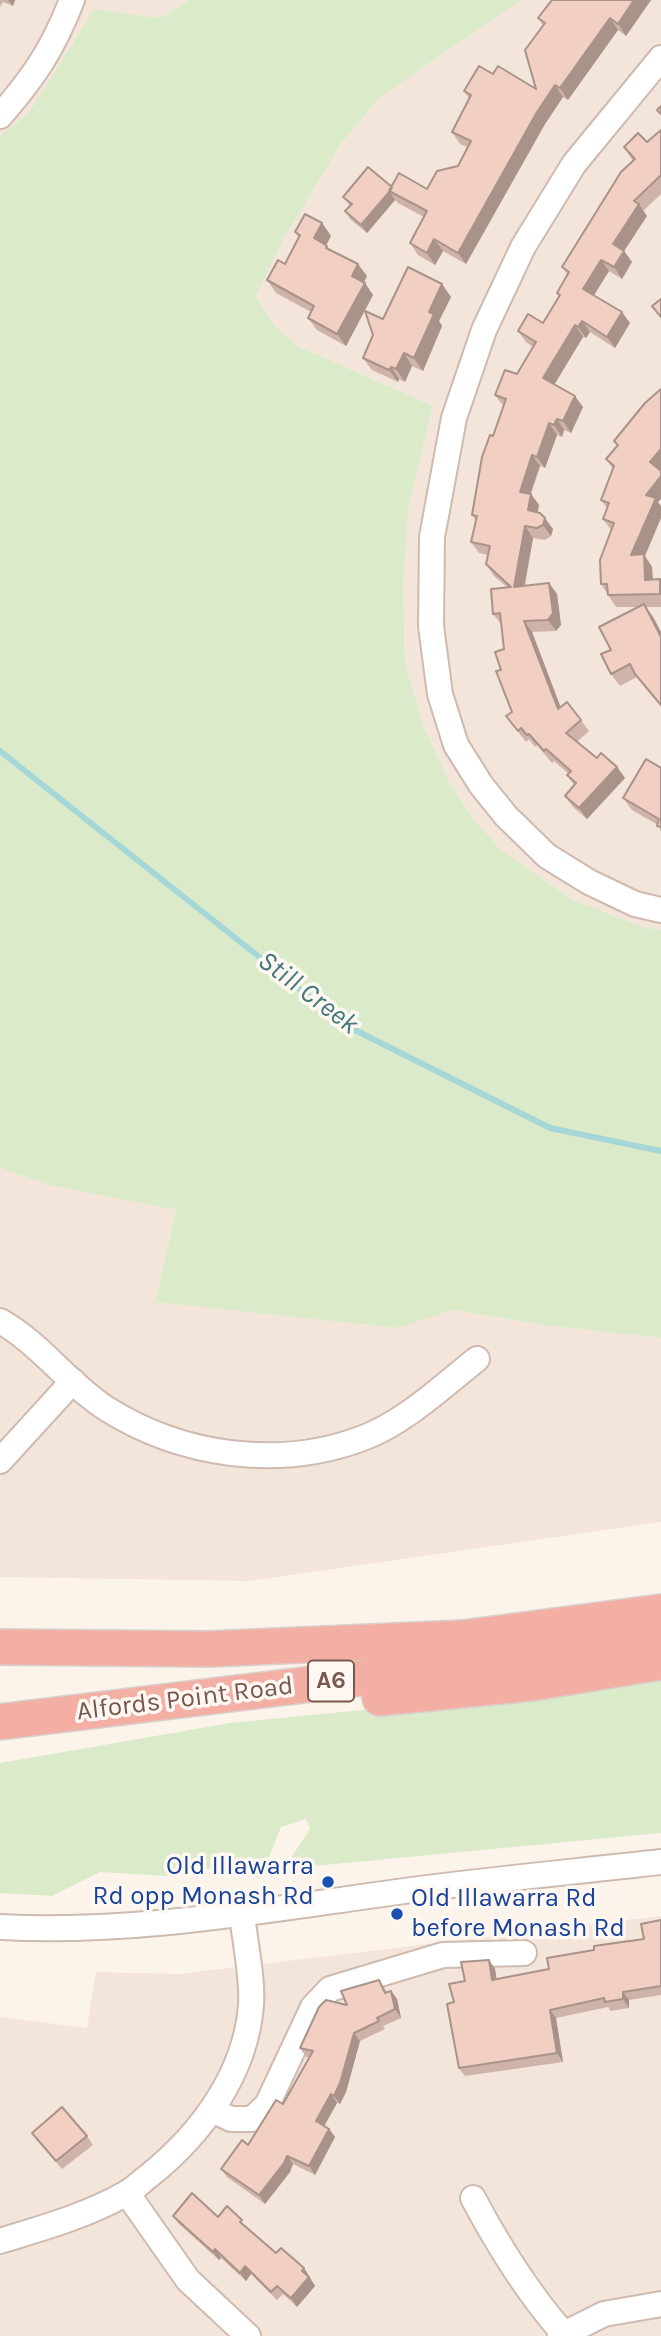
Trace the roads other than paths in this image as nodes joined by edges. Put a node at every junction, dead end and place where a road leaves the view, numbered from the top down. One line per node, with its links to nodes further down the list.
1 (72, 0): 3 (street)
2 (661, 58): 4 (street)
3 (0, 116)
4 (661, 910)
5 (0, 1321): 7 (street)
6 (477, 1359): 7 (street)
7 (73, 1381): 8 (street)
8 (0, 1461)
9 (661, 1612): 11 (highway, A6)
10 (661, 1635): 13 (highway, Alfords Point Road / A6)
11 (0, 1647)
12 (661, 1662): 14 (highway, Alfords Point Road / A6)
13 (0, 1723)
14 (0, 1745)
15 (661, 1862): 16 (street)
16 (242, 1915): 17 (street); 19 (street)
17 (0, 1927)
18 (524, 1954): 19 (street)
19 (212, 2110): 20 (street)
20 (127, 2193): 22 (street); 25 (street)
21 (473, 2198): 24 (street)
22 (0, 2241)
23 (661, 2304): 24 (street)
24 (561, 2334)
25 (248, 2336)

